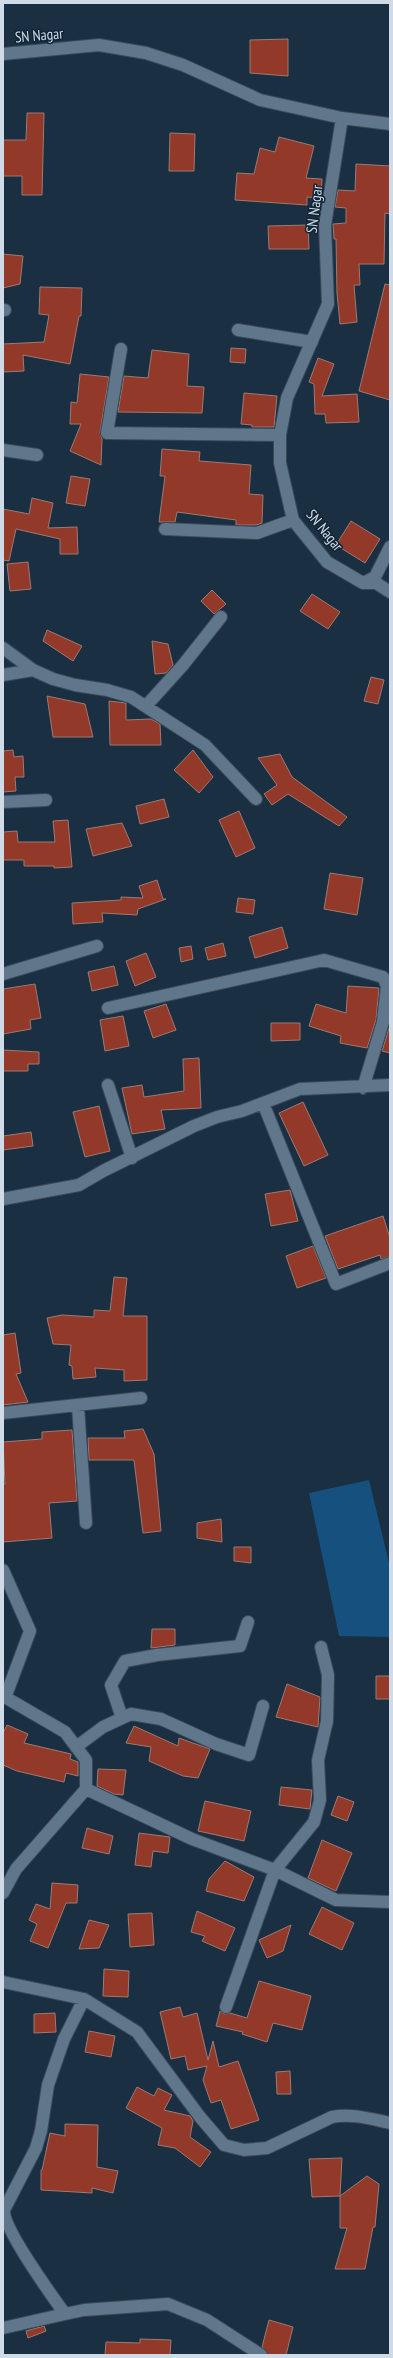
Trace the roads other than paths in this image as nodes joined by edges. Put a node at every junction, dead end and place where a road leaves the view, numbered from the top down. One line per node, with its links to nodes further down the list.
1 (3, 54): 2 (street, SN Nagar)
2 (342, 118): 3 (street); 5 (street, SN Nagar)
3 (390, 124)
4 (238, 330): 5 (street)
5 (312, 342): 7 (street, SN Nagar)
6 (120, 349): 7 (street)
7 (280, 435): 10 (street, SN Nagar)
8 (3, 450): 9 (street)
9 (37, 455)
10 (294, 520): 11 (street); 13 (street, SN Nagar)
11 (165, 529)
12 (390, 547): 13 (street)
13 (363, 583): 14 (street, SN Nagar)
14 (390, 592)
15 (221, 617): 19 (street)
16 (3, 648): 17 (street)
17 (33, 670): 18 (street); 19 (street)
18 (3, 675)
19 (146, 706): 20 (street)
20 (256, 799)
21 (46, 800): 22 (street)
22 (3, 802)
23 (97, 946): 24 (street)
24 (3, 974)
25 (108, 1008): 28 (street)
26 (108, 1085): 30 (street)
27 (390, 1085): 28 (street)
28 (363, 1088): 29 (street)
29 (263, 1103): 30 (street); 32 (street)
30 (132, 1158): 31 (street)
31 (3, 1199)
32 (390, 1263)
33 (142, 1398): 34 (street)
34 (78, 1406): 35 (street); 36 (street)
35 (3, 1413)
36 (86, 1523)
37 (3, 1570): 40 (street)
38 (248, 1622): 42 (street)
39 (321, 1647): 45 (street)
40 (4, 1697): 43 (street)
41 (263, 1706): 42 (street)
42 (122, 1718): 43 (street)
43 (76, 1747): 44 (street)
44 (86, 1789): 45 (street); 46 (street)
45 (275, 1870): 47 (street); 50 (street)
46 (3, 1893)
47 (390, 1902)
48 (3, 1982): 49 (street)
49 (84, 1999): 51 (street); 52 (street)
50 (226, 2008)
51 (390, 2124)
52 (6, 2200): 53 (street)
53 (65, 2314): 54 (street); 55 (street)
54 (3, 2328)
55 (261, 2355)

